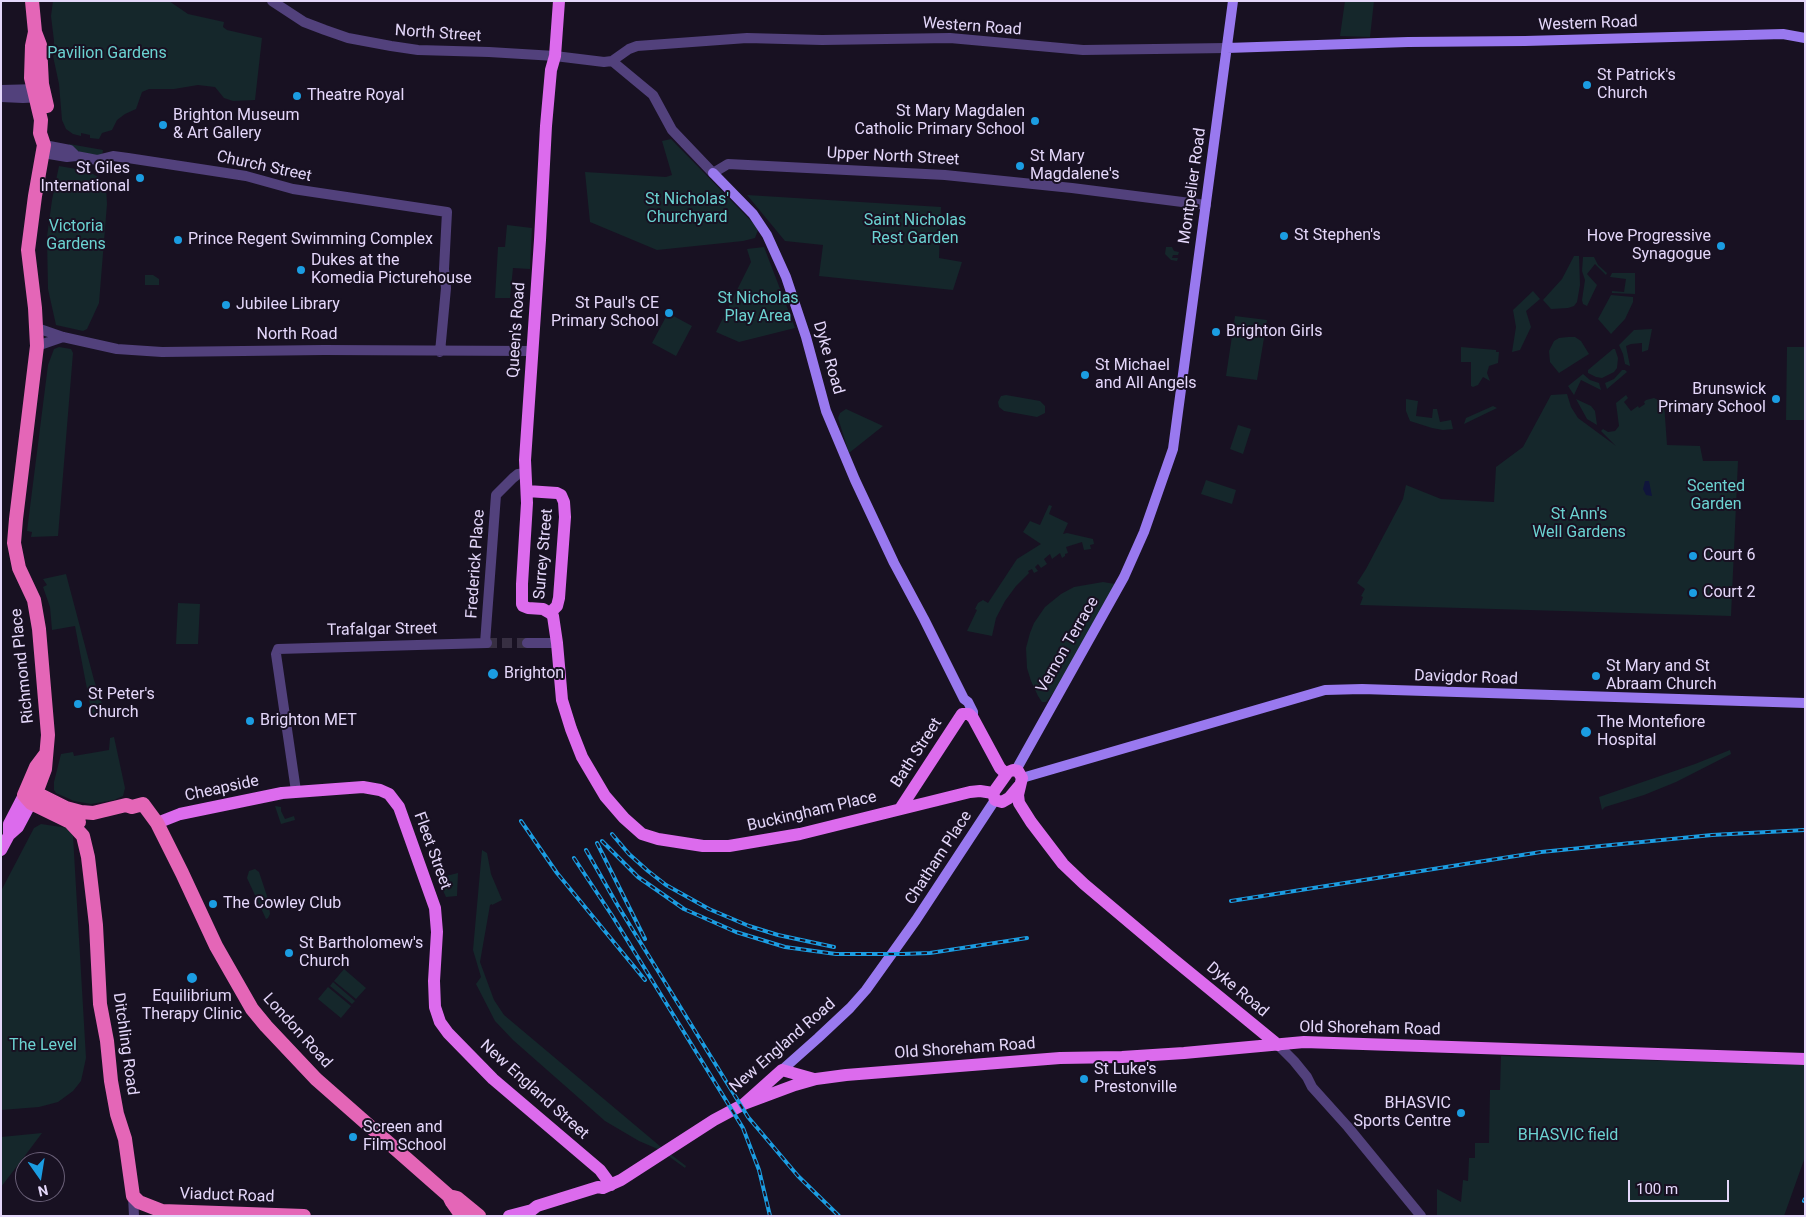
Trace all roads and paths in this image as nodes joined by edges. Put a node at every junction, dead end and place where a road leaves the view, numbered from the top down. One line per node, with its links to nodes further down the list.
1 (32, 1): 10 (highway, Richmond Place)
2 (272, 1): 7 (street, North Street)
3 (559, 1): 7 (main road, Queen's Road)
4 (1233, 1): 6 (main road, Montpelier Road)
5 (1805, 38): 6 (main road, Western Road)
6 (1227, 48): 8 (street, Western Road); 14 (main road, Montpelier Road)
7 (555, 56): 8 (street, North Street); 18 (main road, Queen's Road)
8 (612, 61): 13 (street, Dyke Road)
9 (1, 90): 10 (street)
10 (39, 93): 11 (street); 12 (highway, Richmond Place)
11 (1, 97)
12 (43, 149): 15 (highway, Richmond Place); 19 (street, Church Street)
13 (713, 173): 14 (street, Upper North Street); 28 (main road, Dyke Road)
14 (1206, 205): 22 (main road, Montpelier Road)
15 (37, 328): 16 (street, North Road); 17 (highway, Richmond Place)
16 (63, 337): 17 (street); 19 (street, North Road)
17 (37, 346): 31 (highway, Richmond Place)
18 (532, 351): 19 (street, North Road); 20 (main road, Queen's Road)
19 (440, 352)
20 (524, 474): 21 (main road, Queen's Road); 24 (street, Frederick Place)
21 (527, 491): 23 (main road, Queen's Road); 23 (main road, Surrey Street)
22 (1144, 532): 29 (main road, Vernon Terrace)
23 (550, 613): 26 (main road, Surrey Street)
24 (486, 643): 30 (street, Trafalgar Street)
25 (527, 643): 26 (street)
26 (557, 643): 37 (main road, Surrey Street)
27 (1805, 703): 29 (main road, Davigdor Road)
28 (967, 716): 29 (main road); 32 (main road, Bath Street)
29 (1016, 777): 33 (main road); 33 (main road, Dyke Road)
30 (296, 791): 36 (main road, Cheapside); 40 (main road, Fleet Street)
31 (29, 796): 34 (highway); 35 (highway); 38 (main road)
32 (914, 799): 33 (main road, Buckingham Place); 37 (main road, Buckingham Place)
33 (1004, 799): 39 (main road, Chatham Place); 42 (main road, Dyke Road)
34 (137, 806): 35 (highway); 36 (highway, London Road)
35 (70, 822): 49 (highway, Ditchling Road)
36 (157, 823): 50 (highway, London Road)
37 (637, 831)
38 (1, 850)
39 (906, 935): 45 (main road, New England Road)
40 (438, 1016): 48 (main road, New England Street)
41 (1299, 1042): 42 (main road, Old Shoreham Road); 43 (main road, Old Shoreham Road); 44 (street)
42 (1278, 1045): 44 (street, Dyke Road); 46 (main road, Old Shoreham Road)
43 (1805, 1059)
44 (1294, 1061): 57 (street, Dyke Road)
45 (782, 1070): 46 (main road, Old Shoreham Road); 47 (main road, New England Road)
46 (816, 1079): 47 (main road, Old Shoreham Road)
47 (744, 1104): 48 (main road, New England Road)
48 (607, 1186): 56 (main road, New England Road)
49 (133, 1196): 51 (highway, Viaduct Road); 52 (street, Ditchling Road)
50 (450, 1196): 54 (highway, London Road); 55 (highway, London Road)
51 (156, 1214): 53 (highway, Viaduct Road)
52 (134, 1216)
53 (304, 1216)
54 (462, 1216)
55 (479, 1216)
56 (509, 1216)
57 (1421, 1216)

